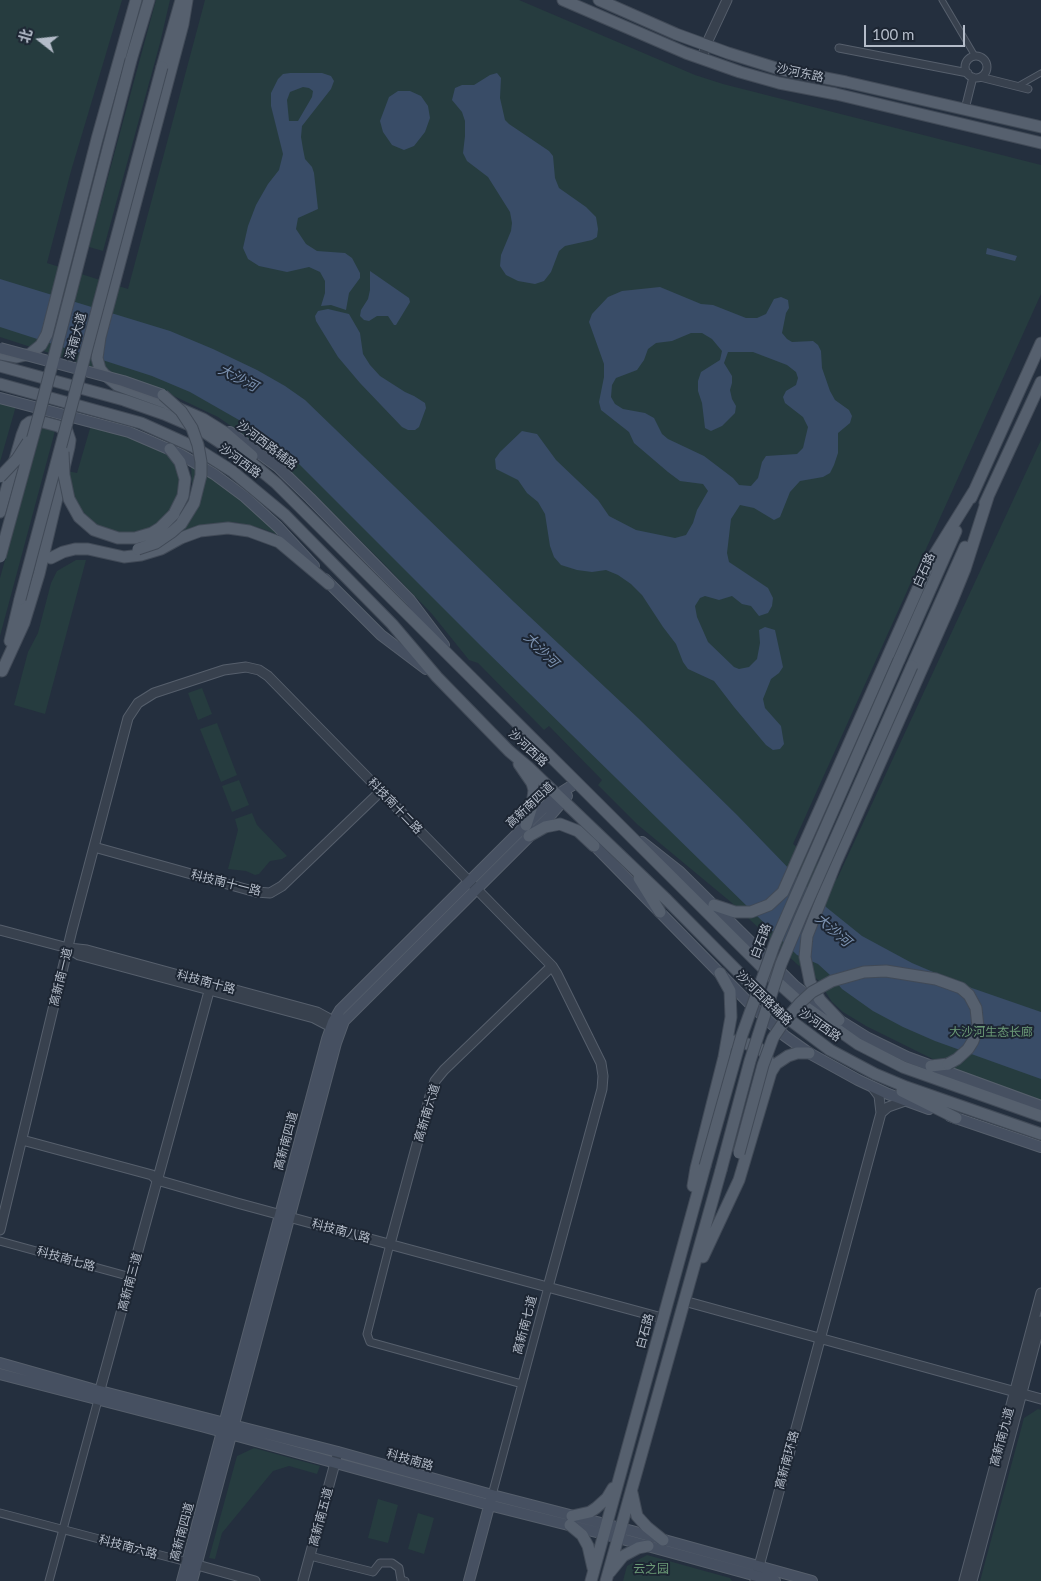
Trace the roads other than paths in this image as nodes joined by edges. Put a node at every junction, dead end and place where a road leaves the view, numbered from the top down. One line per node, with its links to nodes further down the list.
1 (136, 0): 22 (main road)
2 (149, 0): 28 (main road, 深南大道, bridge)
3 (181, 0): 29 (main road, 深南大道, bridge)
4 (187, 0): 31 (main road, bridge)
5 (563, 0): 12 (main road, 沙河东路)
6 (599, 0): 9 (main road, 沙河东路)
7 (727, 0): 9 (street)
8 (942, 0): 11 (street)
9 (706, 45): 12 (street); 17 (main road, 沙河东路)
10 (839, 48): 14 (street)
11 (975, 56): 14 (street); 14 (street)
12 (702, 59): 19 (main road, 沙河东路)
13 (1041, 73): 15 (street)
14 (973, 76): 15 (street); 17 (street)
15 (1017, 86): 16 (street)
16 (1028, 89)
17 (965, 109): 18 (main road, 沙河东路)
18 (1041, 127)
19 (1041, 143)
20 (1041, 343): 33 (main road, 白石路)
21 (0, 348): 26 (main road, 沙河西路辅路, bridge)
22 (0, 354)
23 (0, 366): 31 (main road, 沙河西路)
24 (1041, 382): 34 (main road)
25 (0, 384): 42 (main road, 沙河西路)
26 (163, 395): 37 (main road, bridge); 40 (main road, 沙河西路辅路, bridge)
27 (0, 398): 30 (main road)
28 (39, 415): 32 (main road, bridge); 36 (main road, 深南大道, bridge)
29 (66, 425): 30 (main road, bridge); 41 (main road, 深南大道, bridge)
30 (170, 449): 39 (main road)
31 (266, 473): 40 (main road, 沙河西路)
32 (0, 477)
33 (974, 491): 53 (main road); 86 (main road, 白石路, bridge)
34 (988, 497): 55 (main road); 90 (main road, bridge)
35 (0, 512): 38 (main road)
36 (0, 557)
37 (52, 558): 38 (main road); 39 (main road)
38 (38, 574): 41 (main road)
39 (329, 584): 42 (main road)
40 (455, 660): 45 (main road, 沙河西路)
41 (1, 676)
42 (436, 677): 44 (main road, 沙河西路)
43 (126, 725): 46 (street, 科技南十二路); 52 (street, 高新南一道)
44 (509, 751): 47 (main road, 沙河西路); 50 (main road)
45 (576, 783): 47 (main road, 高新南四道); 49 (main road, 沙河西路)
46 (381, 792): 52 (street, 科技南十一路); 56 (street, 科技南十二路)
47 (561, 798): 48 (main road, 沙河西路); 50 (main road, 高新南四道)
48 (579, 816): 51 (main road, 沙河西路辅路); 54 (main road, 沙河西路)
49 (620, 827): 57 (main road); 76 (main road, 沙河西路)
50 (527, 831): 51 (main road); 56 (main road, 高新南四道)
51 (594, 846): 58 (main road, 沙河西路辅路)
52 (94, 847): 60 (street, 高新南一道)
53 (799, 857): 55 (main road); 57 (main road)
54 (630, 864): 58 (main road); 69 (main road, 沙河西路)
55 (829, 881): 64 (main road)
56 (472, 885): 61 (street, 科技南十二路); 65 (main road, 高新南四道)
57 (714, 905): 64 (main road)
58 (660, 912): 62 (main road, 沙河西路辅路)
59 (0, 930): 60 (street, 科技南十路)
60 (68, 948): 63 (street, 科技南十路); 79 (street, 高新南一道)
61 (552, 966): 70 (street, 科技南十二路); 88 (street, 高新南六道)
62 (720, 973): 66 (main road, 沙河西路辅路); 67 (main road)
63 (210, 987): 65 (street, 科技南十路); 81 (street, 高新南三道)
64 (839, 1020): 68 (main road)
65 (336, 1026): 82 (main road, 高新南四道); 84 (main road, 高新南四道)
66 (809, 1053): 71 (main road); 72 (main road, 沙河西路辅路)
67 (724, 1057): 71 (main road); 86 (main road)
68 (931, 1066): 74 (main road); 83 (main road, bridge)
69 (860, 1067): 77 (main road); 78 (main road, 沙河西路)
70 (604, 1076): 91 (street, 高新南七道)
71 (768, 1077): 83 (main road)
72 (873, 1087): 73 (main road, 沙河西路辅路); 75 (street)
73 (905, 1101): 75 (street); 77 (main road, 沙河西路辅路)
74 (1041, 1106)
75 (881, 1113): 96 (street, 高新南环路)
76 (1041, 1116)
77 (956, 1118): 80 (main road, 沙河西路辅路)
78 (1041, 1134)
79 (22, 1140): 81 (street, 科技南八路); 85 (street, 高新南一道)
80 (1041, 1147)
81 (157, 1180): 82 (street, 科技南八路); 89 (street, 高新南三道)
82 (280, 1214): 84 (street, 科技南八路); 103 (main road, 高新南四道)
83 (723, 1215): 90 (main road)
84 (290, 1217): 88 (street, 科技南八路); 104 (main road, 高新南四道)
85 (0, 1230)
86 (685, 1235): 94 (main road, 白石路)
87 (0, 1241): 89 (street, 科技南七路)
88 (390, 1244): 91 (street, 科技南八路); 99 (street)
89 (131, 1277): 101 (street, 高新南三道)
90 (690, 1283): 93 (main road)
91 (548, 1287): 94 (street, 科技南八路); 99 (street, 高新南七道)
92 (1041, 1293): 100 (street, 高新南九道)
93 (684, 1301): 96 (street); 107 (main road)
94 (662, 1318): 106 (main road, 白石路)
95 (1041, 1321): 100 (street, 高新南九道)
96 (820, 1338): 100 (street); 118 (street, 高新南环路)
97 (0, 1363): 101 (main road, 科技南路)
98 (0, 1374): 101 (main road, 科技南路)
99 (522, 1384): 108 (street, 高新南七道)
100 (1019, 1392): 102 (street); 130 (street, 高新南九道); 131 (street, 高新南九道)
101 (99, 1395): 103 (main road, 科技南路); 112 (street, 高新南三道)
102 (1041, 1399)
103 (222, 1427): 104 (main road, 科技南路); 117 (main road, 高新南四道)
104 (233, 1430): 105 (main road, 科技南路); 117 (main road, 高新南四道)
105 (336, 1457): 108 (main road, 科技南路); 116 (street, 高新南五道)
106 (621, 1471): 110 (main road); 111 (main road, 白石路)
107 (632, 1488): 113 (main road); 114 (main road)
108 (491, 1500): 110 (main road, 科技南路); 127 (main road, 高新南七道)
109 (0, 1513): 112 (street, 科技南六路)
110 (571, 1520): 111 (main road, 科技南路); 119 (main road)
111 (605, 1529): 113 (main road, 科技南路); 119 (main road, 白石路)
112 (63, 1530): 117 (street, 科技南六路); 121 (street, 高新南三道)
113 (619, 1533): 114 (main road, 科技南路); 115 (main road, 科技南路); 120 (main road)
114 (663, 1540): 118 (main road, 科技南路)
115 (648, 1546): 118 (main road, 科技南路); 120 (main road)
116 (310, 1556): 125 (street, 高新南五道); 126 (street)
117 (192, 1564): 122 (main road, 高新南四道); 123 (main road, 高新南四道); 124 (street, 科技南六路)
118 (757, 1574): 128 (main road, 科技南路); 129 (main road, 科技南路)
119 (592, 1578)
120 (606, 1579)
121 (49, 1581)
122 (182, 1581)
123 (192, 1581)
124 (255, 1581)
125 (303, 1581)
126 (405, 1581)
127 (469, 1581)
128 (775, 1581)
129 (812, 1581)
130 (964, 1581)
131 (972, 1581)

